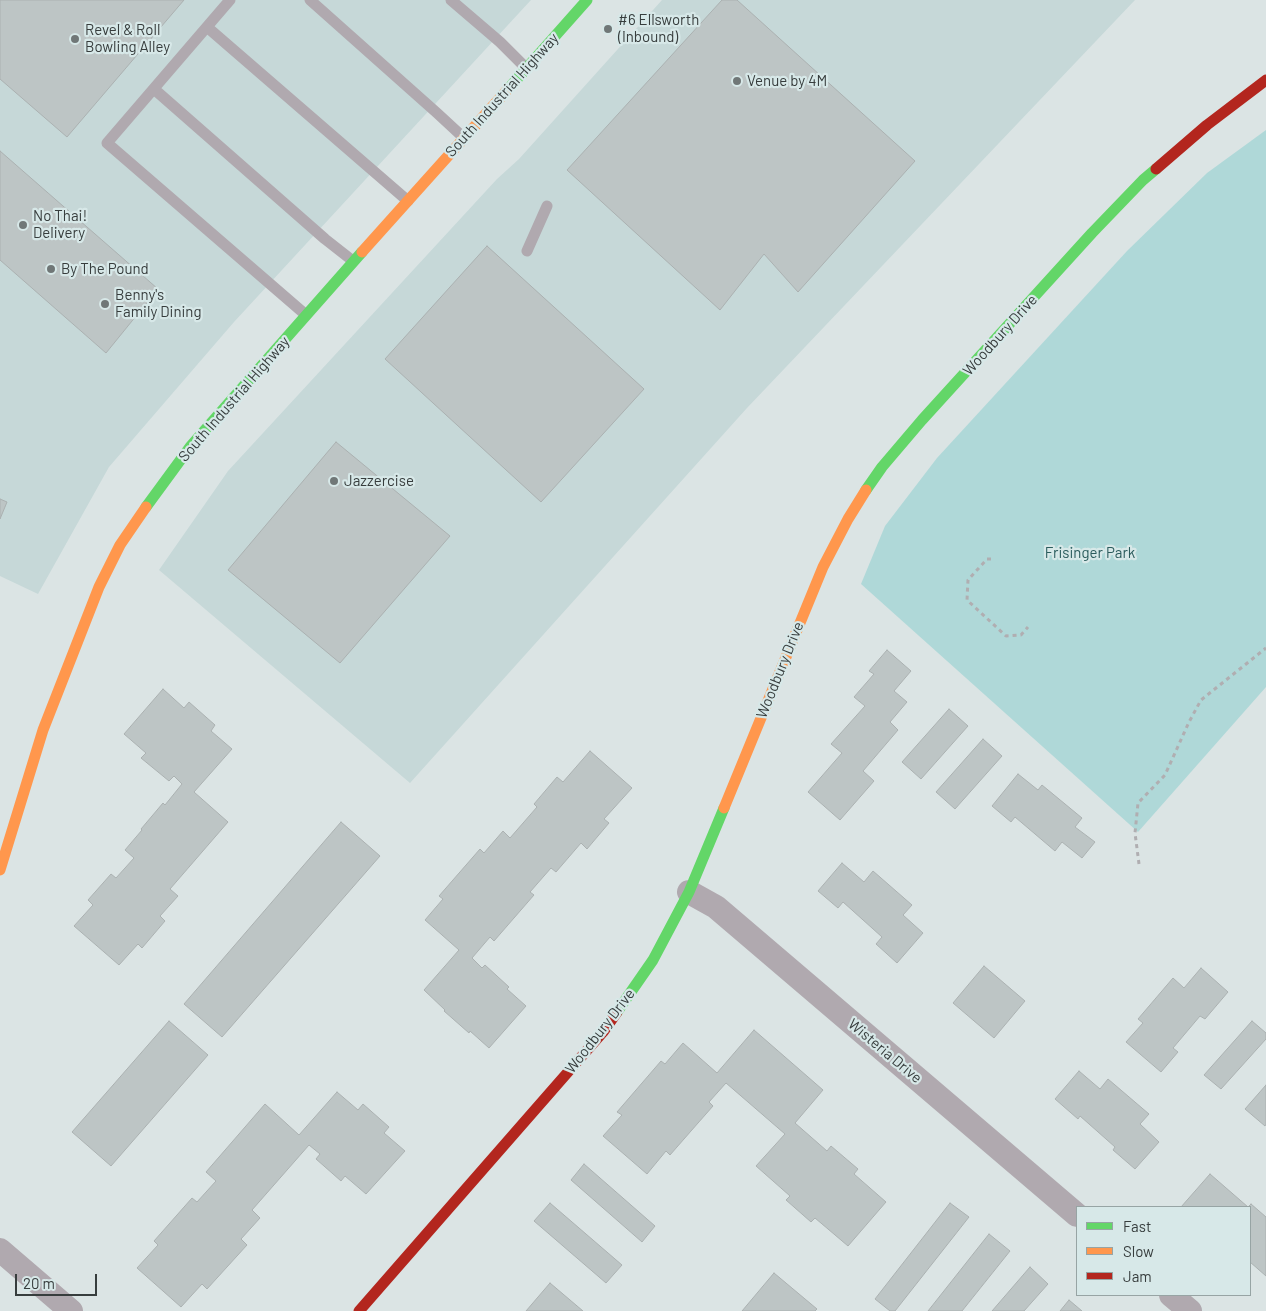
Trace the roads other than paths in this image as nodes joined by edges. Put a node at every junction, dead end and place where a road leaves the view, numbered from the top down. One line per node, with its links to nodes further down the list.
1 (230, 0): 5 (lane)
2 (310, 0): 9 (lane)
3 (451, 0): 6 (lane)
4 (587, 0): 6 (street, South Industrial Highway)
5 (208, 27): 8 (lane); 10 (lane)
6 (526, 68): 9 (street, South Industrial Highway)
7 (1266, 80): 16 (street, Woodbury Drive)
8 (154, 89): 13 (lane); 14 (lane)
9 (464, 138): 10 (street, South Industrial Highway)
10 (408, 201): 13 (street, South Industrial Highway)
11 (547, 206): 12 (lane)
12 (527, 251)
13 (354, 262): 14 (street, South Industrial Highway)
14 (306, 315): 15 (street, South Industrial Highway)
15 (0, 870)
16 (689, 892): 17 (street, Wisteria Drive); 21 (street, Woodbury Drive)
17 (1076, 1214)
18 (0, 1250): 20 (street)
19 (1172, 1296): 22 (street)
20 (71, 1311)
21 (359, 1311)
22 (1190, 1311)

